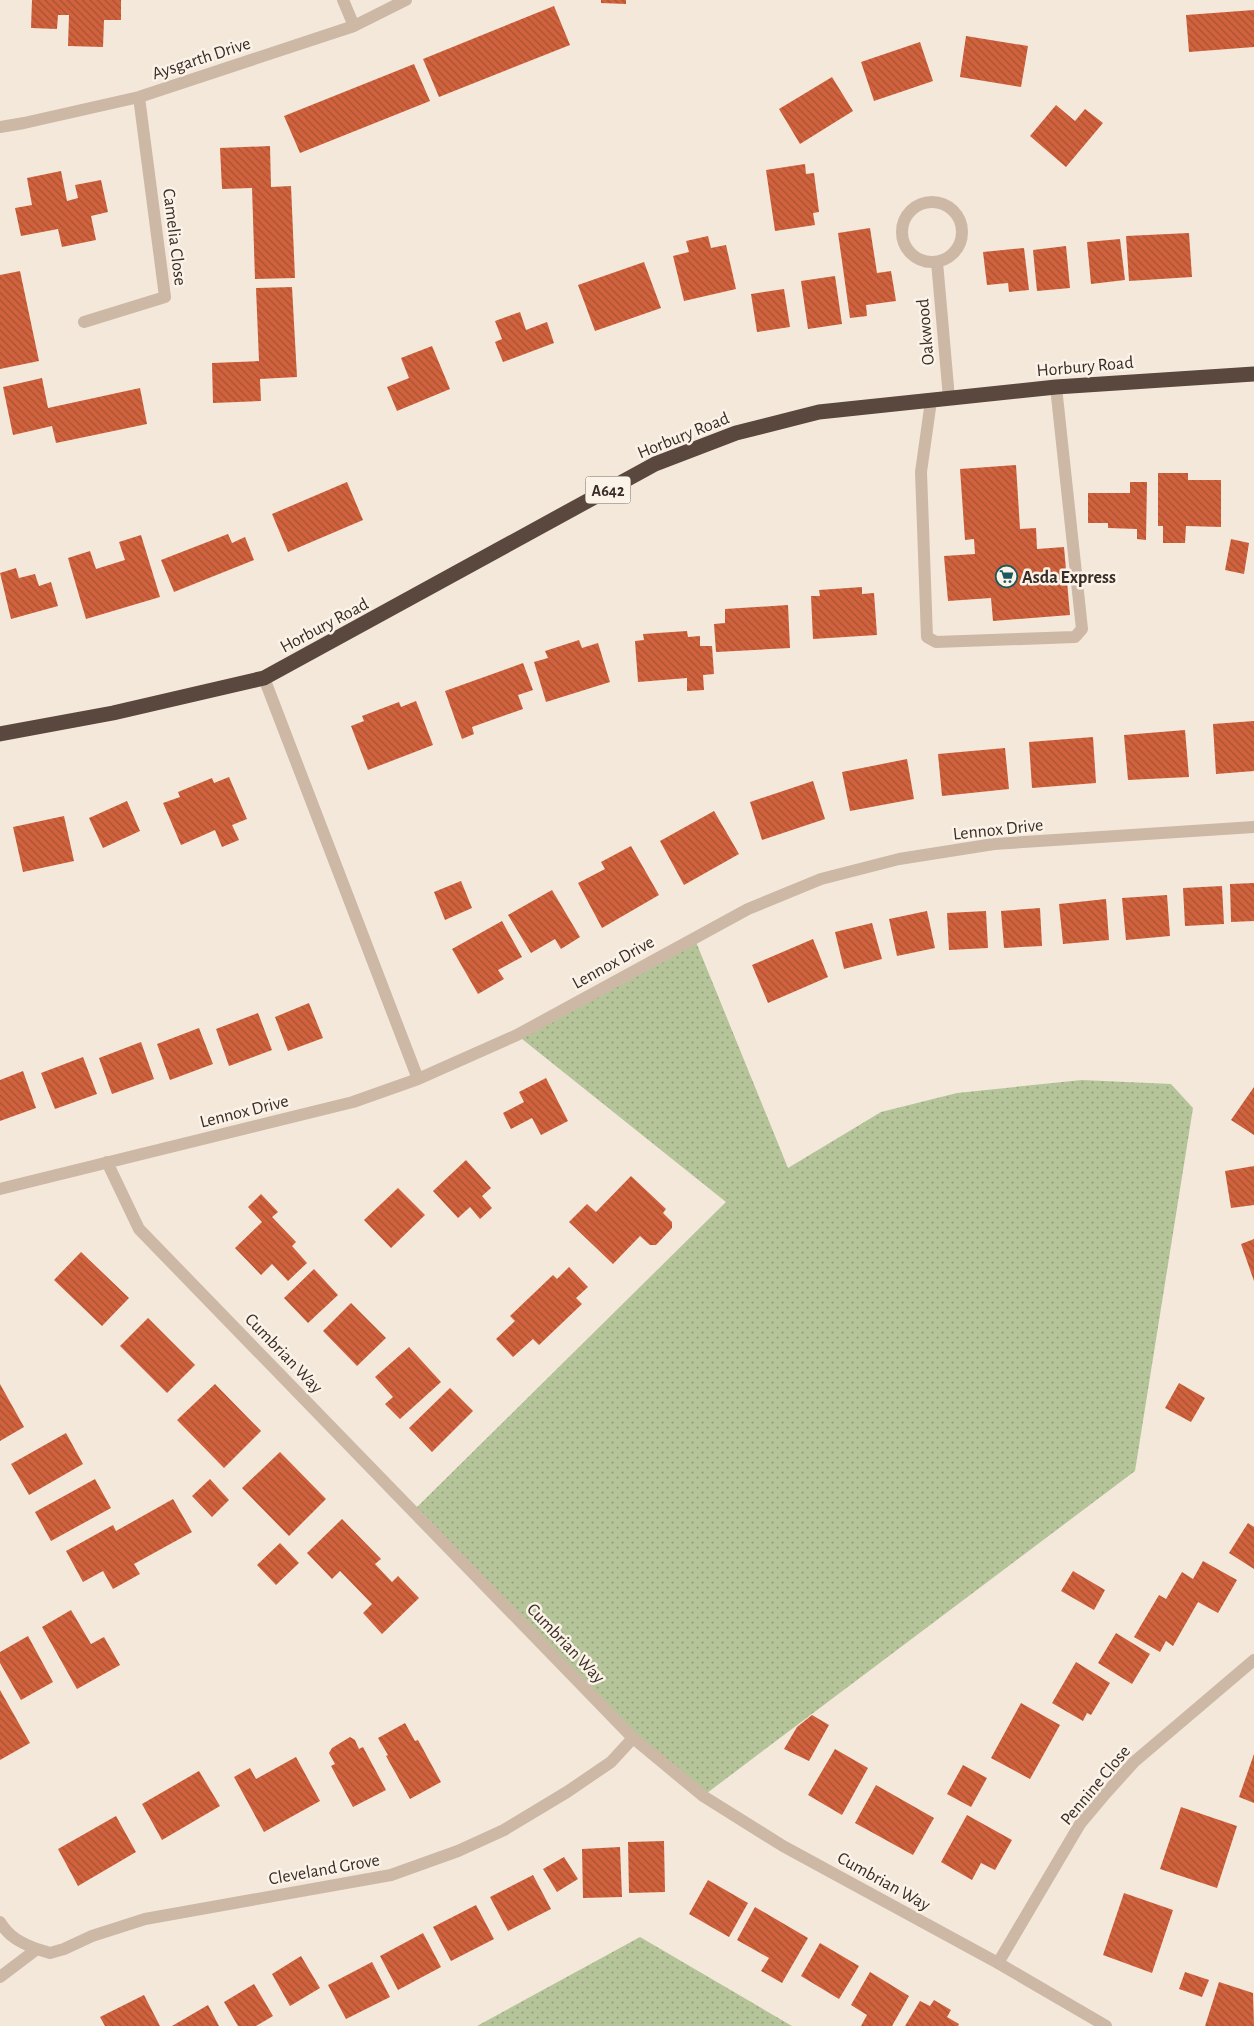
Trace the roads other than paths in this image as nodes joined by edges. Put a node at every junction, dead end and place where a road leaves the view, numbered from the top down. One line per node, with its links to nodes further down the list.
1 (343, 0): 3 (street)
2 (406, 0): 3 (street, Aysgarth Drive)
3 (354, 26): 4 (street, Aysgarth Drive)
4 (139, 97): 5 (street, Aysgarth Drive); 7 (street, Camelia Close)
5 (0, 127)
6 (937, 262): 6 (street); 10 (street, Oakwood)
7 (84, 322)
8 (1254, 374): 9 (highway, Horbury Road / A642)
9 (1056, 387): 10 (highway, Horbury Road / A642); 11 (street)
10 (949, 398): 11 (highway, Horbury Road / A642)
11 (931, 400): 12 (highway, Horbury Road / A642)
12 (264, 678): 13 (highway, Horbury Road / A642); 15 (street)
13 (0, 734)
14 (1254, 827): 15 (street, Lennox Drive)
15 (418, 1079): 16 (street, Lennox Drive)
16 (107, 1162): 17 (street, Lennox Drive); 19 (street, Cumbrian Way)
17 (0, 1189)
18 (1254, 1660): 22 (street, Pennine Close)
19 (633, 1738): 21 (street, Cleveland Grove); 22 (street, Cumbrian Way)
20 (0, 1922): 21 (street)
21 (37, 1950): 23 (street)
22 (998, 1963): 24 (street, Cumbrian Way)
23 (0, 1977)
24 (1106, 2026)

